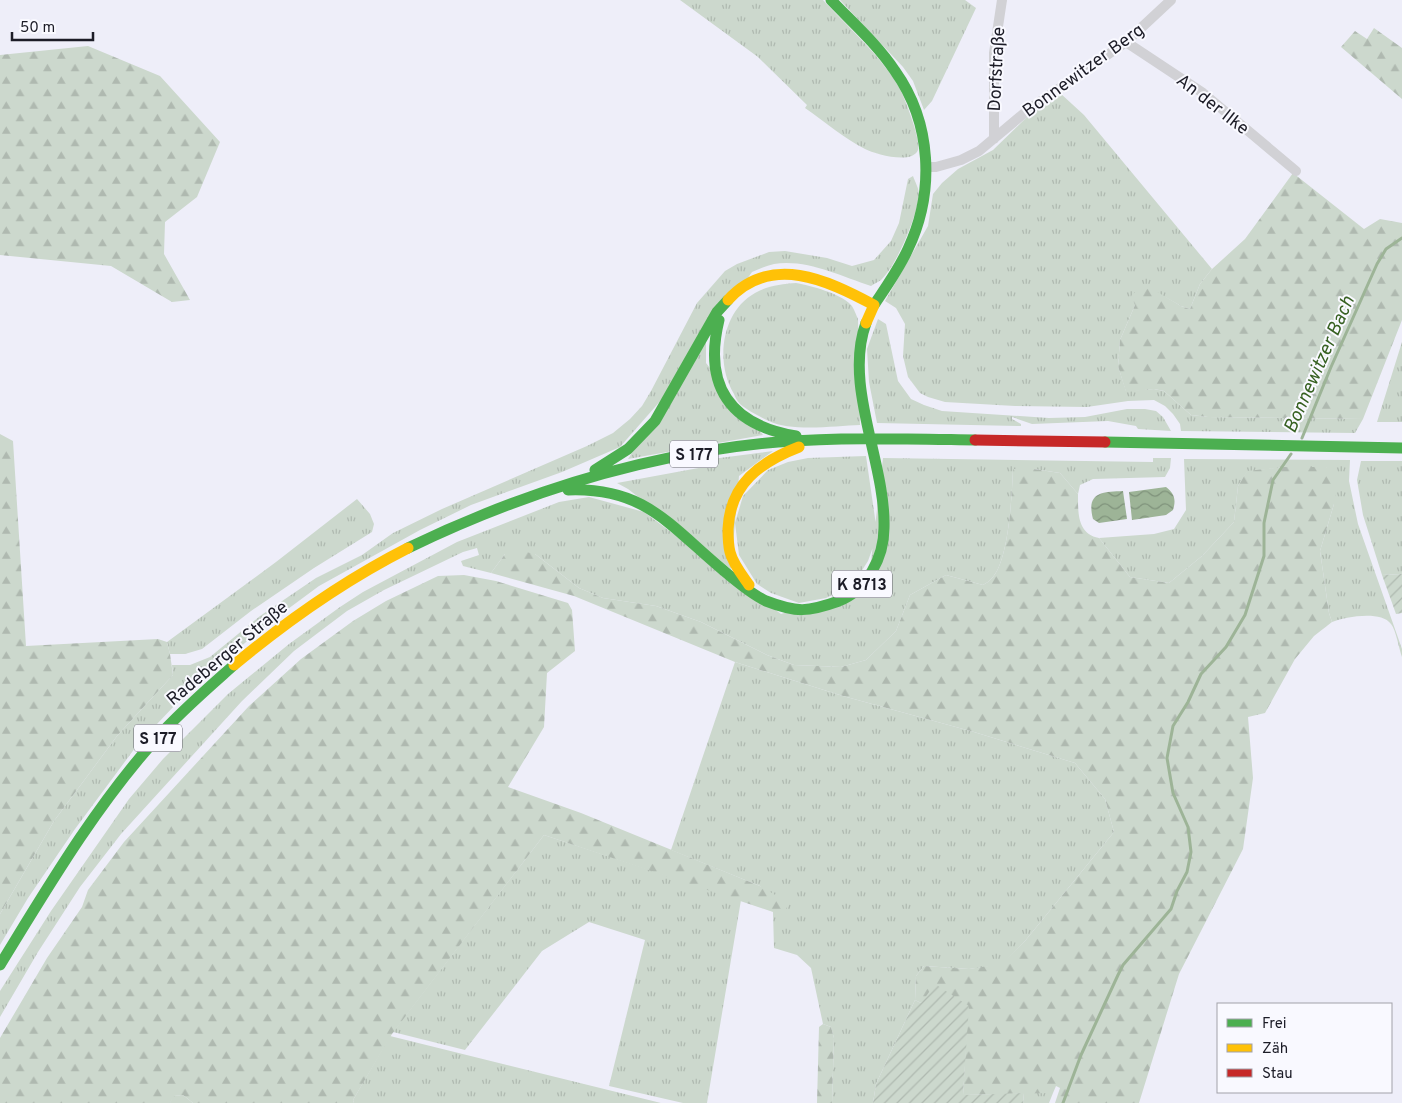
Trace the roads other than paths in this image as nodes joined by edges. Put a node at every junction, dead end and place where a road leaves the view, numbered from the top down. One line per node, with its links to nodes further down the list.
1 (831, 0): 6 (main road, K 8713)
2 (1002, 0): 5 (street, Dorfstraße)
3 (1171, 0): 4 (street, Bonnewitzer Berg)
4 (1126, 42): 5 (street, Bonnewitzer Berg); 7 (street, An der Ilke)
5 (994, 139): 6 (street, Bonnewitzer Berg)
6 (927, 167): 9 (main road, K 8713)
7 (1296, 172)
8 (733, 295): 9 (main road); 10 (main road); 12 (main road)
9 (874, 305): 14 (main road, K 8713)
10 (820, 440): 11 (main road, S 177); 12 (main road, S 177); 14 (main road)
11 (1402, 448)
12 (570, 483): 13 (main road, S 177)
13 (543, 492): 14 (main road); 15 (main road, Radeberger Straße / S 177)
14 (762, 598)
15 (0, 965)

